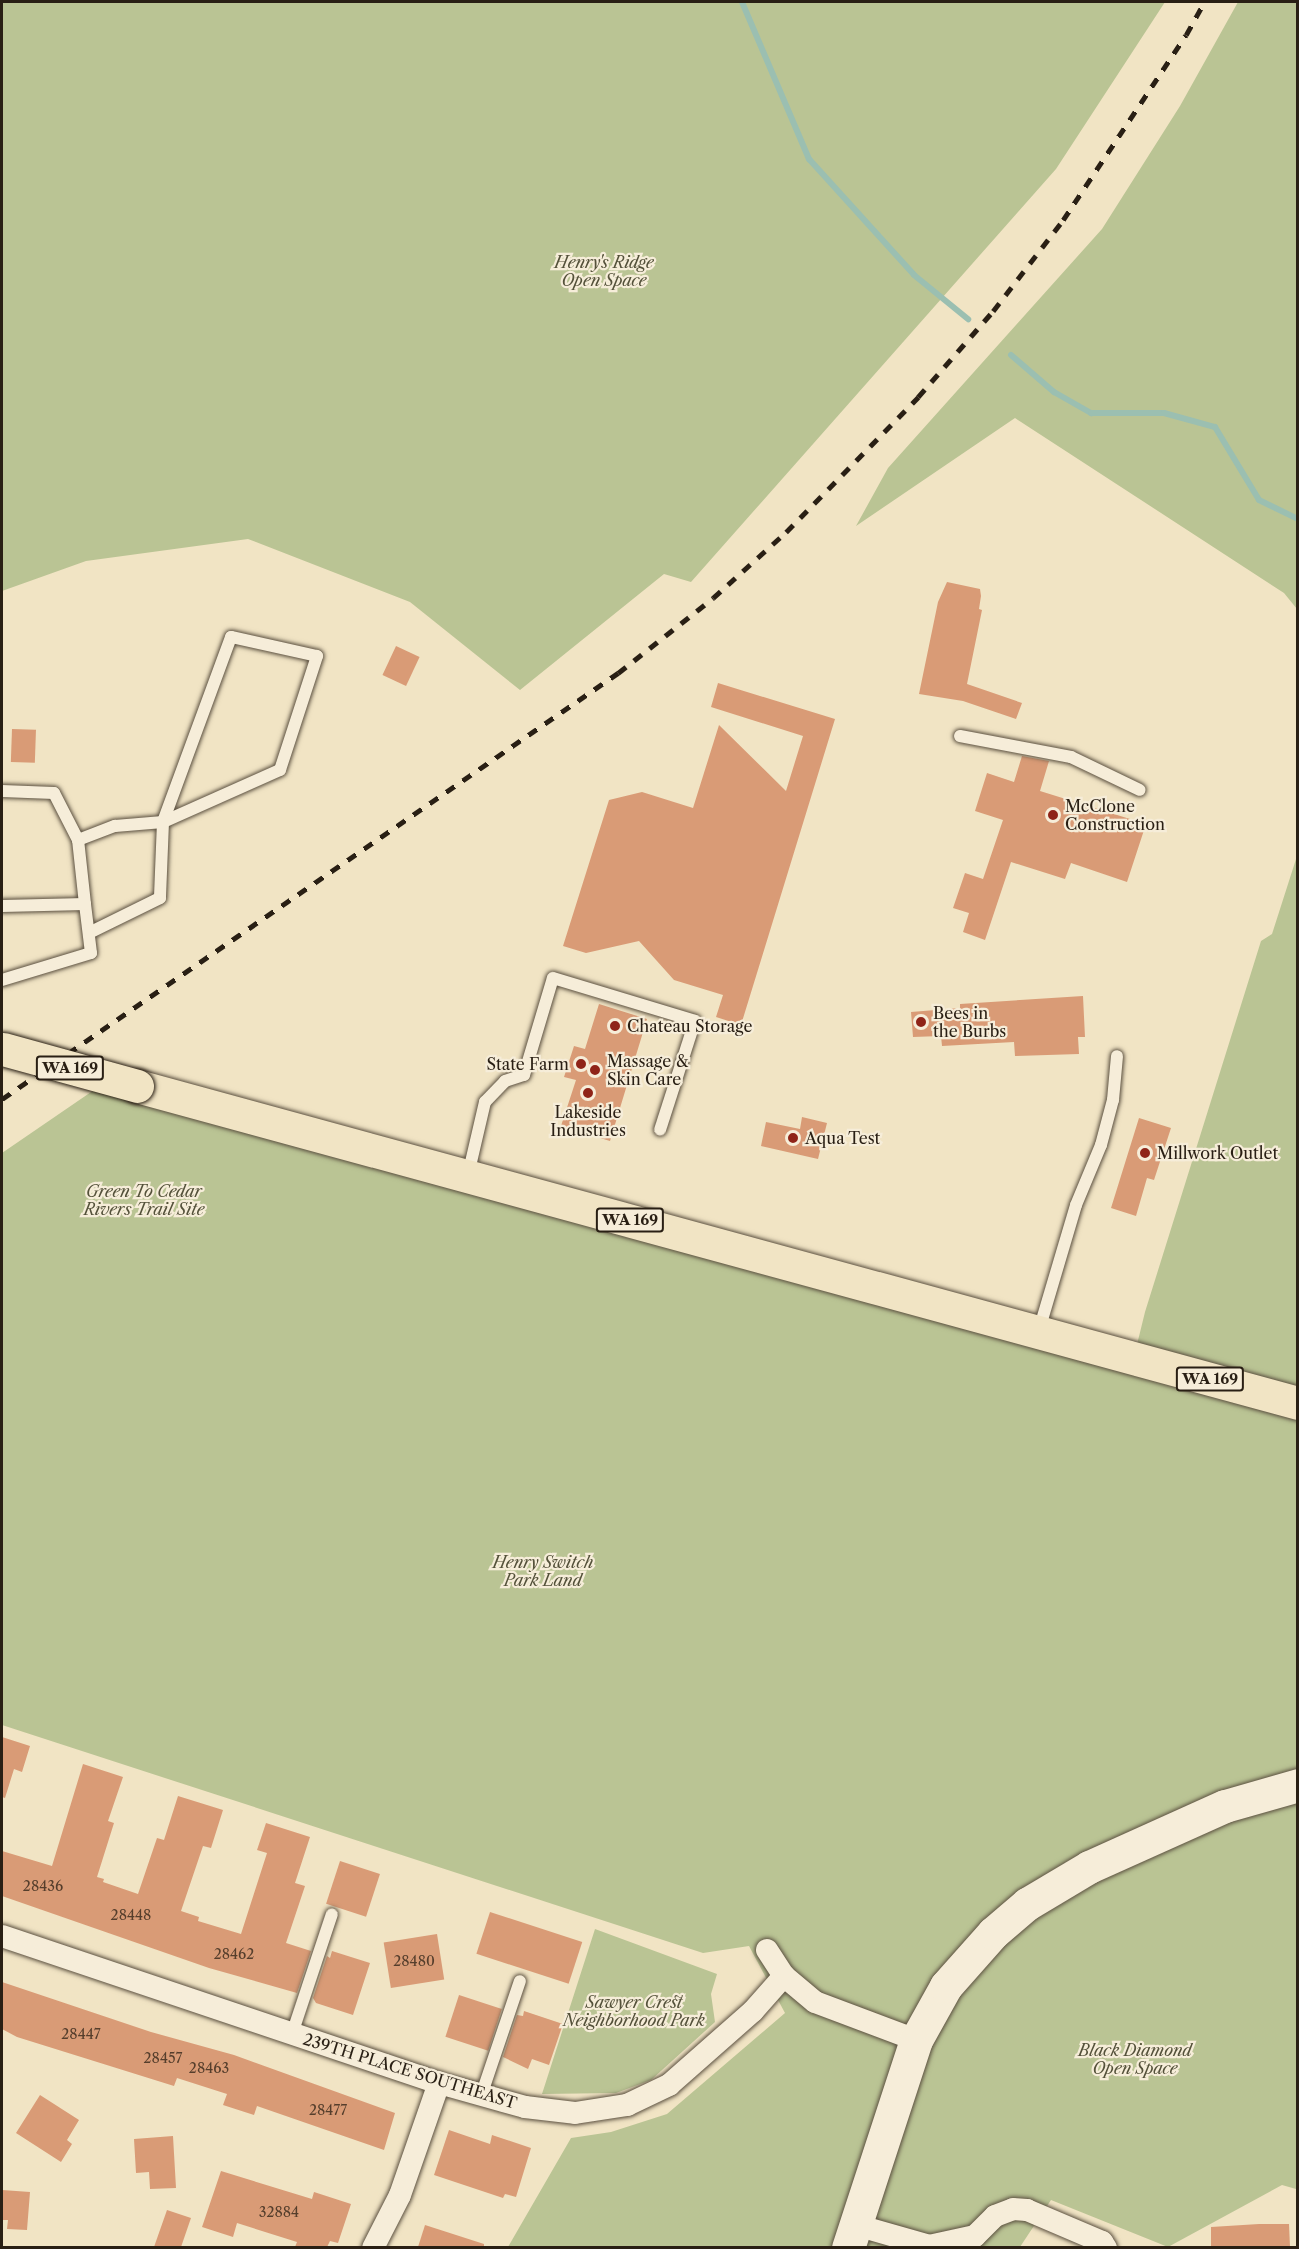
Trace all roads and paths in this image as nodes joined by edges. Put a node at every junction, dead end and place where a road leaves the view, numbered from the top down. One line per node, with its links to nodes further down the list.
1 (960, 736): 2 (lane)
2 (1140, 790)
3 (2, 791): 5 (lane)
4 (163, 822): 4 (lane); 5 (lane); 8 (lane)
5 (78, 840): 6 (lane)
6 (86, 904): 7 (lane); 8 (lane)
7 (2, 906)
8 (89, 933): 9 (lane)
9 (2, 980)
10 (2, 1049): 13 (main road, WA 169, bridge)
11 (1117, 1056): 14 (lane)
12 (660, 1130): 13 (lane)
13 (467, 1176): 14 (main road, WA 169)
14 (1038, 1331): 15 (main road, WA 169)
15 (1298, 1403)
16 (1298, 1785): 23 (street)
17 (332, 1914): 22 (lane)
18 (2, 1936): 22 (street, 239TH PLACE SOUTHEAST)
19 (767, 1950): 20 (street)
20 (784, 1976): 23 (street); 25 (street, 239TH PLACE SOUTHEAST)
21 (520, 1981): 25 (lane)
22 (292, 2034): 24 (street, 239TH PLACE SOUTHEAST)
23 (916, 2040): 26 (street)
24 (439, 2084): 25 (street, 239TH PLACE SOUTHEAST); 27 (street)
25 (482, 2093)
26 (852, 2236): 28 (street)
27 (372, 2247)
28 (1106, 2247)

